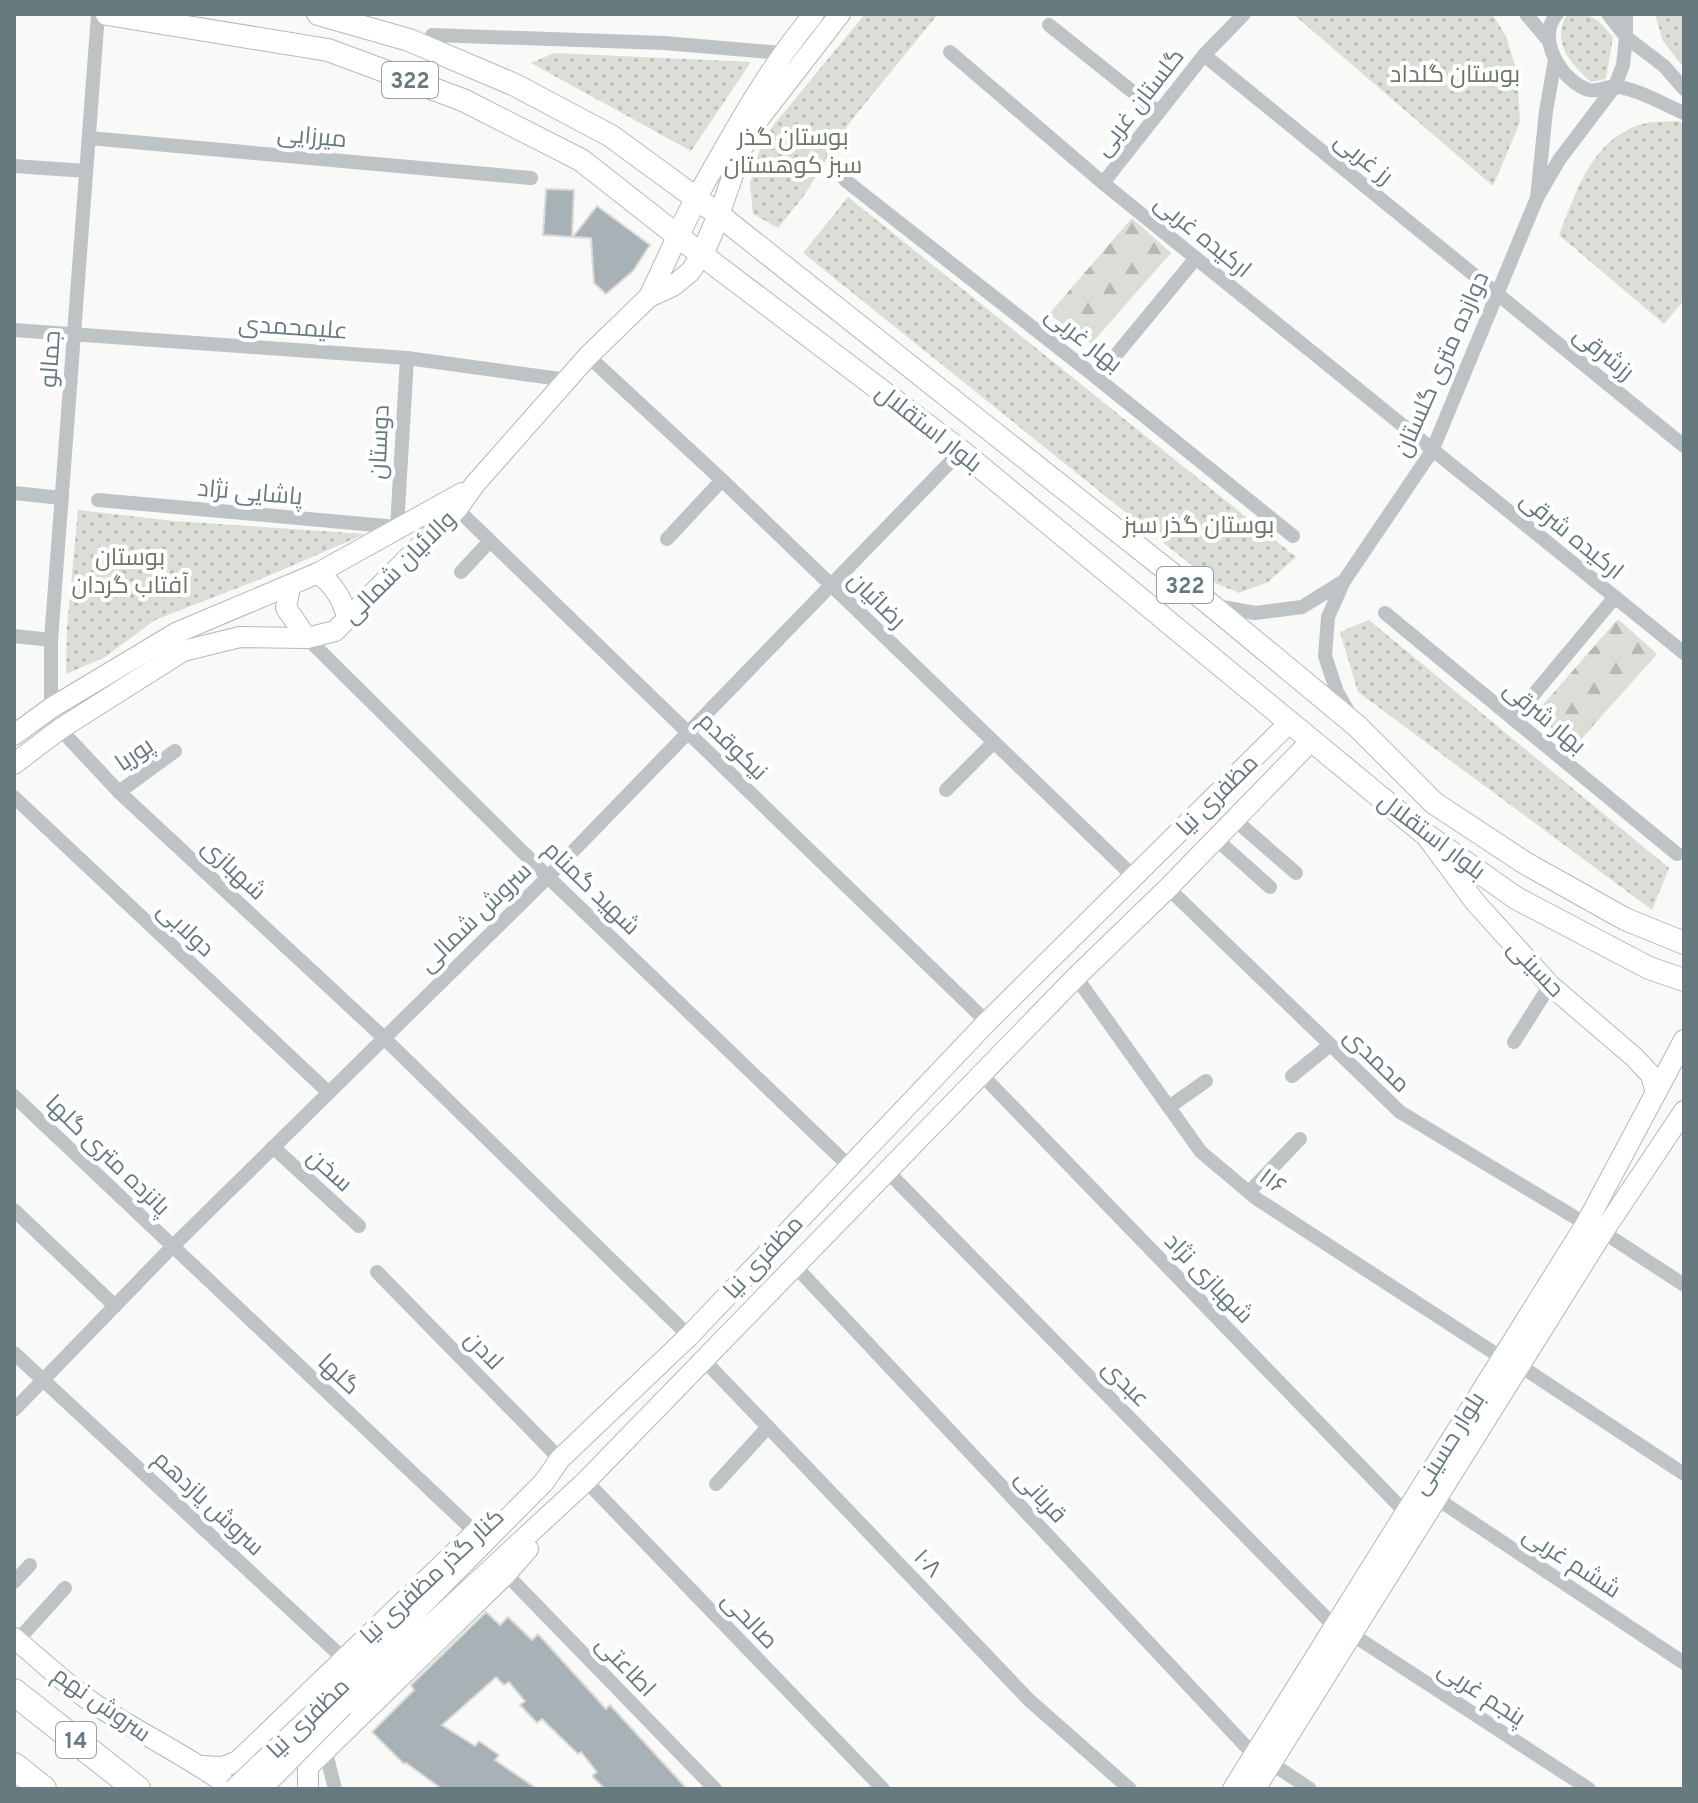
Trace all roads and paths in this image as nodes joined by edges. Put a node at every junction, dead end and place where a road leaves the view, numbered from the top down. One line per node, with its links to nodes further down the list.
1 (98, 14): 24 (street, جمالو)
2 (107, 14): 33 (main road, بلوار استقلال / 322)
3 (318, 14): 30 (main road, بلوار استقلال / 322)
4 (814, 14): 16 (main road)
5 (840, 14): 18 (main road)
6 (1244, 14): 17 (street, گلستان غربی)
7 (1526, 14): 14 (street)
8 (1557, 14): 14 (street)
9 (1608, 14): 13 (street)
10 (1626, 14): 13 (street)
11 (1049, 25): 22 (street)
12 (432, 35): 16 (street)
13 (1626, 37): 20 (street); 21 (street)
14 (1548, 40): 19 (street)
15 (950, 52): 29 (street, ارکیده غربی)
16 (782, 53): 18 (main road); 30 (main road)
17 (1204, 55): 22 (street, گلستان غربی); 36 (street, رز غربی)
18 (805, 57): 32 (main road)
19 (1555, 60): 20 (street); 31 (street)
20 (1615, 86): 23 (street); 31 (street)
21 (1684, 89)
22 (1158, 112): 29 (street, گلستان غربی)
23 (1684, 113)
24 (89, 138): 26 (street, جمالو); 27 (street, میرزایی)
25 (14, 166): 26 (street)
26 (86, 171): 39 (street, جمالو)
27 (531, 178)
28 (845, 180): 42 (street, بهار غربی)
29 (1103, 183): 35 (street, ارکیده غربی)
30 (697, 197): 32 (main road, بلوار استقلال / 322); 33 (main road)
31 (1537, 198): 36 (street, دوازده متری گلستان)
32 (719, 215): 34 (main road); 62 (main road, بلوار استقلال / 322)
33 (678, 235): 34 (main road, بلوار استقلال / 322); 37 (main road, والائیان شمالی)
34 (702, 255): 37 (main road, والائیان شمالی); 45 (main road, بلوار استقلال / 322)
35 (1196, 258): 42 (street); 46 (street, ارکیده غربی)
36 (1496, 295): 44 (street, رزشرقی); 46 (street, دوازده متری گلستان)
37 (649, 297): 40 (main road, والائیان شمالی)
38 (14, 330): 39 (street, علیمحمدی)
39 (74, 333): 41 (street, علیمحمدی); 49 (street, جمالو)
40 (588, 356): 43 (main road, والائیان شمالی); 47 (street, رضائیان)
41 (407, 358): 43 (street, علیمحمدی); 52 (street, دوستان)
42 (1097, 378): 53 (street, بهار غربی)
43 (567, 380): 51 (main road, والائیان شمالی)
44 (1684, 446)
45 (961, 451): 59 (street, سروش شمالی); 71 (main road, بلوار استقلال / 322)
46 (1432, 451): 58 (street, دوازده متری گلستان); 61 (street, ارکیده شرقی)
47 (722, 480): 54 (street); 59 (street, رضائیان)
48 (14, 493): 49 (street)
49 (62, 498): 67 (street, جمالو)
50 (98, 500): 52 (street, پاشایی نژاد)
51 (453, 505): 52 (main road, والائیان شمالی); 55 (street, نیکوقدم); 64 (main road, والائیان شمالی)
52 (397, 527): 57 (main road, والائیان شمالی)
53 (1293, 536)
54 (667, 539)
55 (489, 542): 56 (street); 74 (street, نیکوقدم)
56 (461, 572)
57 (318, 573): 60 (main road, والائیان شمالی); 64 (main road)
58 (1344, 581): 62 (street); 72 (street)
59 (831, 585): 74 (street, سروش شمالی); 77 (street, رضائیان)
60 (290, 587): 66 (main road); 69 (main road, والائیان شمالی)
61 (1615, 597): 68 (street, ارکیده شرقی); 70 (street)
62 (1211, 605): 72 (main road, بلوار استقلال / 322)
63 (1385, 613): 70 (street, بهار شرقی)
64 (348, 619): 66 (main road, والائیان شمالی)
65 (14, 636): 67 (street)
66 (307, 638): 73 (main road, والائیان شمالی); 90 (street, شهید گمنام)
67 (51, 640): 69 (street, جمالو)
68 (1684, 653)
69 (51, 708): 73 (main road); 75 (main road, والائیان شمالی)
70 (1513, 719): 88 (street, بهار شرقی)
71 (1289, 723): 76 (main road, بلوار استقلال / 322); 80 (main road, مظفری نیا)
72 (1357, 726): 94 (main road, بلوار استقلال / 322)
73 (60, 729): 79 (main road, والائیان شمالی); 83 (street, شهبازی)
74 (688, 733): 90 (street, سروش شمالی); 100 (street, نیکوقدم)
75 (14, 735)
76 (1311, 741): 81 (main road, مظفری نیا); 86 (main road, بلوار استقلال / 322)
77 (994, 742): 82 (street); 91 (street, رضائیان)
78 (175, 751): 83 (street, پوریا)
79 (14, 764)
80 (1248, 764): 81 (main road); 91 (main road, مظفری نیا)
81 (1278, 775): 85 (main road, مظفری نیا)
82 (946, 790)
83 (119, 792): 101 (street, شهبازی)
84 (14, 797): 108 (street, دولابی)
85 (1235, 820): 87 (main road, مظفری نیا); 89 (street)
86 (1425, 834): 96 (main road, بلوار استقلال / 322); 99 (main road, حسینی)
87 (1216, 839): 92 (street); 93 (main road, مظفری نیا)
88 (1677, 854)
89 (1296, 873)
90 (548, 877): 101 (street, سروش شمالی); 115 (street, شهید گمنام)
91 (1134, 877): 100 (main road, مظفری نیا)
92 (1270, 887)
93 (1168, 888): 97 (main road, مظفری نیا); 104 (street, محمدی)
94 (1662, 935): 95 (main road, بلوار استقلال / 322); 96 (main road)
95 (1684, 943)
96 (1649, 968): 98 (main road, بلوار استقلال / 322)
97 (1076, 977): 105 (main road, مظفری نیا); 111 (street, ۱۱۶)
98 (1684, 980)
99 (1550, 985): 103 (street); 109 (main road, حسینی)
100 (987, 1022): 115 (main road, مظفری نیا)
101 (383, 1037): 108 (street, سروش شمالی); 126 (street, شهبازی)
102 (1684, 1040): 109 (main road, بلوار حسینی)
103 (1514, 1042)
104 (1330, 1045): 106 (street); 120 (street, محمدی)
105 (982, 1075): 116 (main road, مظفری نیا); 138 (street, شهبازی نژاد)
106 (1292, 1076)
107 (1206, 1081): 111 (street)
108 (328, 1092): 114 (street, سروش شمالی)
109 (1656, 1093): 120 (main road, بلوار حسینی)
110 (14, 1096): 121 (street, پانزده متری گلها)
111 (1169, 1107): 117 (street, ۱۱۶)
112 (1684, 1111): 120 (main road, بلوار حسینی)
113 (1300, 1139): 117 (street)
114 (273, 1147): 119 (street, سخن); 121 (street, سروش شمالی)
115 (849, 1166): 126 (main road, مظفری نیا)
116 (887, 1171): 122 (main road, مظفری نیا); 144 (street, عبدی)
117 (1249, 1192): 129 (street, ۱۱۶)
118 (14, 1210): 125 (street)
119 (359, 1226)
120 (1595, 1228): 124 (street, محمدی); 129 (main road, بلوار حسینی)
121 (172, 1247): 125 (street, سروش شمالی); 139 (street, گلها)
122 (795, 1266): 128 (main road, مظفری نیا); 152 (street, قربانی)
123 (377, 1272): 133 (street, لادن)
124 (1684, 1285)
125 (115, 1306): 130 (street, سروش شمالی)
126 (689, 1336): 133 (main road, مظفری نیا)
127 (14, 1353): 130 (street, سروش یازدهم)
128 (703, 1359): 132 (street, ۱۰۸); 135 (main road, مظفری نیا)
129 (1510, 1361): 134 (street, ۱۱۶); 137 (main road, بلوار حسینی); 138 (main road, بلوار حسینی)
130 (43, 1380): 131 (street, سروش شمالی); 146 (street, سروش یازدهم)
131 (14, 1410)
132 (768, 1427): 136 (street); 164 (street, ۱۰۸)
133 (560, 1459): 139 (main road, کنار گذر مظفری نیا); 149 (main road, مظفری نیا)
134 (1684, 1474)
135 (586, 1481): 141 (main road); 149 (main road, مظفری نیا); 163 (street, صالحی)
136 (716, 1484)
137 (1436, 1498): 144 (main road, بلوار حسینی); 147 (street, ششم غربی)
138 (1405, 1512): 144 (main road, بلوار حسینی)
139 (475, 1532): 146 (main road, کنار گذر مظفری نیا)
140 (30, 1565): 142 (street)
141 (506, 1574): 151 (main road); 162 (street, اطاعتی)
142 (14, 1582)
143 (65, 1588): 145 (street)
144 (1342, 1629): 152 (main road, بلوار حسینی); 168 (street, پنجم غربی)
145 (16, 1640): 154 (main road, سروش نهم)
146 (344, 1659): 150 (main road, کنار گذر مظفری نیا)
147 (1684, 1663)
148 (14, 1692): 157 (highway, 14)
149 (337, 1701): 158 (main road, مظفری نیا, bridge); 159 (main road, مظفری نیا, bridge)
150 (272, 1729): 154 (main road, کنار گذر مظفری نیا); 155 (main road)
151 (325, 1749): 155 (main road); 161 (street)
152 (1263, 1759): 165 (main road, بلوار حسینی); 166 (main road, بلوار حسینی); 167 (street, قربانی)
153 (14, 1766): 156 (highway, 14)
154 (202, 1766): 158 (main road, سروش نهم)
155 (308, 1767): 160 (main road)
156 (43, 1789)
157 (137, 1789)
158 (234, 1789)
159 (261, 1789)
160 (308, 1789)
161 (335, 1789)
162 (715, 1789)
163 (883, 1789)
164 (1130, 1789)
165 (1233, 1789)
166 (1255, 1789)
167 (1310, 1789)
168 (1589, 1789)

